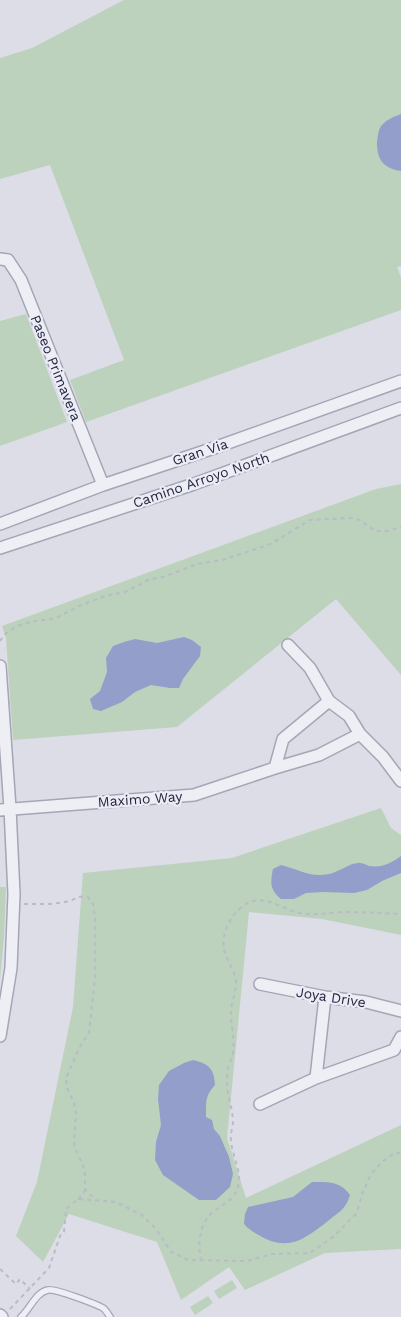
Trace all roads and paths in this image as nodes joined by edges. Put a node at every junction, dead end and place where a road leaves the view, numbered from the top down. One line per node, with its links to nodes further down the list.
1 (0, 259): 4 (street, Paseo Primavera)
2 (401, 382): 4 (street, Gran Via)
3 (401, 408): 7 (street, Camino Arroyo North)
4 (103, 485): 5 (street, Gran Via)
5 (0, 524)
6 (401, 527): 8 (path)
7 (0, 548)
8 (0, 641)
9 (288, 645): 11 (street)
10 (0, 666): 15 (street)
11 (329, 701): 12 (street); 13 (street)
12 (360, 734): 13 (street, Maximo Way); 14 (street)
13 (275, 768): 15 (street, Maximo Way)
14 (401, 782)
15 (5, 809): 16 (street)
16 (14, 904): 21 (street); 26 (path)
17 (401, 914): 29 (path)
18 (260, 984): 19 (street, Joya Drive)
19 (325, 997): 20 (street, Joya Drive); 23 (street)
20 (401, 1011)
21 (0, 1036)
22 (401, 1037): 23 (street)
23 (316, 1078): 24 (street)
24 (260, 1104)
25 (401, 1152): 29 (path)
26 (85, 1189): 27 (path); 28 (path)
27 (78, 1200): 28 (path); 31 (path)
28 (98, 1201): 29 (path)
29 (201, 1261)
30 (0, 1268): 31 (path)
31 (30, 1289): 33 (path)
32 (27, 1312): 34 (lane); 35 (lane); 36 (lane)
33 (3, 1315)
34 (21, 1317)
35 (33, 1317)
36 (110, 1317)

